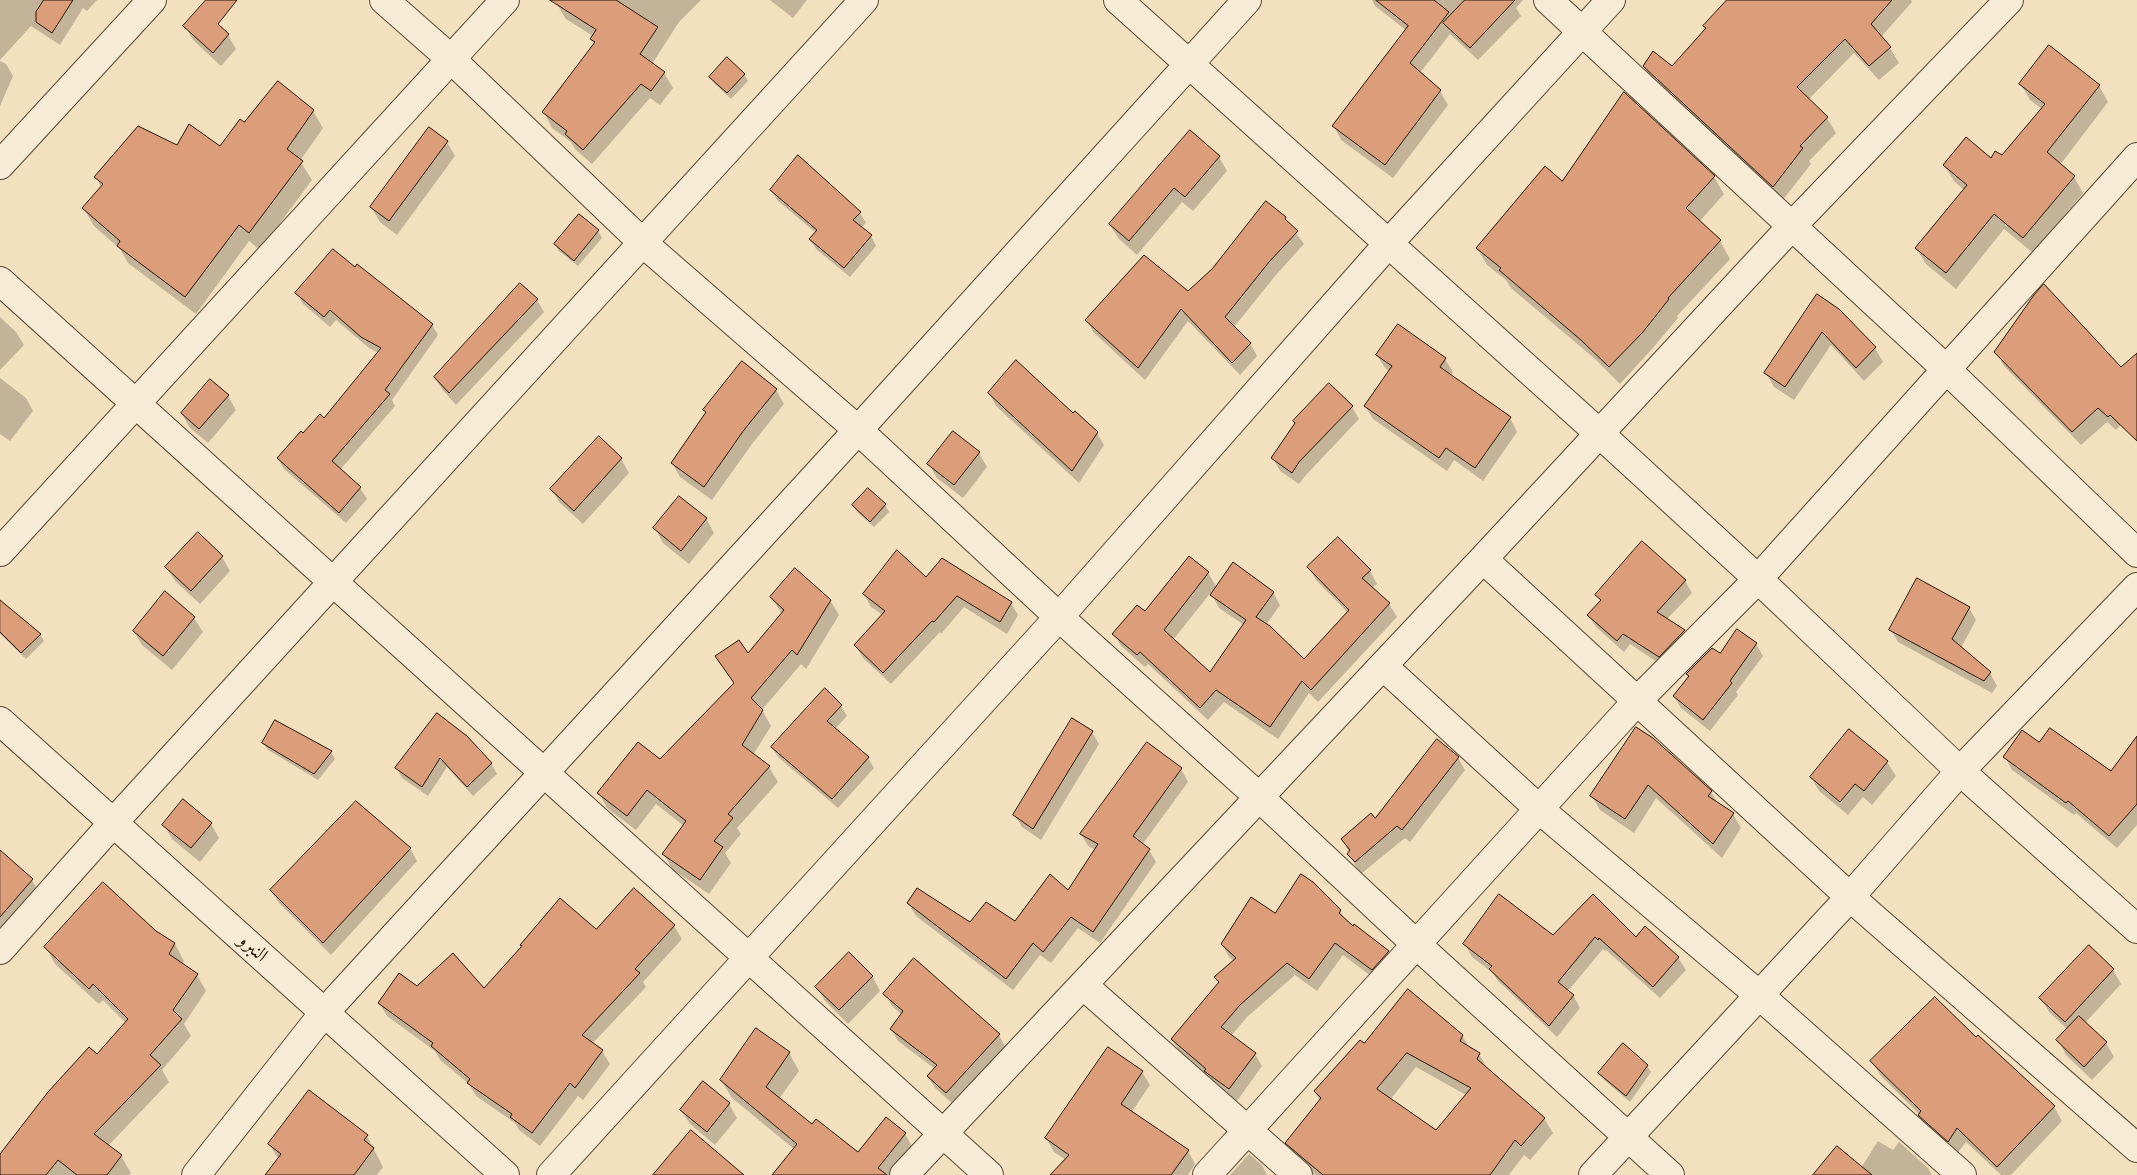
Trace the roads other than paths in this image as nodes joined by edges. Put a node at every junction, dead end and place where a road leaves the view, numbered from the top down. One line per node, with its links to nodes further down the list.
1 (152, 0): 14 (street)
2 (384, 0): 11 (street)
3 (505, 0): 11 (street)
4 (864, 0): 16 (street)
5 (1118, 0): 12 (street)
6 (1247, 0): 12 (street)
7 (1548, 0): 10 (street)
8 (1611, 0): 10 (street)
9 (2009, 0): 15 (street)
10 (1581, 32): 15 (street); 17 (street)
11 (451, 59): 16 (street); 20 (street)
12 (1190, 64): 17 (street); 21 (street)
13 (2137, 157): 19 (street)
14 (0, 165)
15 (1791, 227): 19 (street); 22 (street)
16 (643, 243): 21 (street); 27 (street)
17 (1388, 244): 22 (street); 29 (street)
18 (0, 281): 20 (street)
19 (1946, 369): 24 (street); 26 (street)
20 (137, 403): 23 (street); 27 (street)
21 (858, 430): 29 (street); 34 (street)
22 (1600, 434): 25 (street); 26 (street)
23 (0, 552)
24 (2137, 553)
25 (1483, 559): 30 (street); 31 (street)
26 (1758, 579): 31 (street); 33 (street)
27 (333, 582): 34 (street); 37 (street)
28 (2137, 587): 33 (street)
29 (1059, 617): 35 (street); 42 (street)
30 (1383, 666): 35 (street); 36 (street)
31 (1637, 701): 36 (street); 38 (street)
32 (0, 721): 37 (street, النبرو)
33 (1960, 771): 38 (street); 39 (street)
34 (543, 772): 42 (street); 45 (street)
35 (1259, 797): 40 (street); 43 (street)
36 (1540, 809): 40 (street); 44 (street)
37 (113, 823): 41 (street); 45 (street, النبرو)
38 (1850, 897): 44 (street); 49 (street)
39 (2137, 929)
40 (1417, 945): 46 (street); 48 (street)
41 (0, 950)
42 (748, 958): 47 (street); 52 (street)
43 (1083, 984): 46 (street); 47 (street)
44 (1758, 994): 48 (street); 59 (street)
45 (323, 1014): 50 (street); 51 (street, النبرو)
46 (1247, 1130): 55 (street); 56 (street)
47 (943, 1133): 53 (street); 54 (street)
48 (1629, 1137): 57 (street); 58 (street)
49 (2137, 1148)
50 (196, 1175)
51 (505, 1175)
52 (551, 1175)
53 (904, 1175)
54 (989, 1175)
55 (1207, 1175)
56 (1298, 1175)
57 (1594, 1175)
58 (1670, 1175)
59 (1962, 1175)

